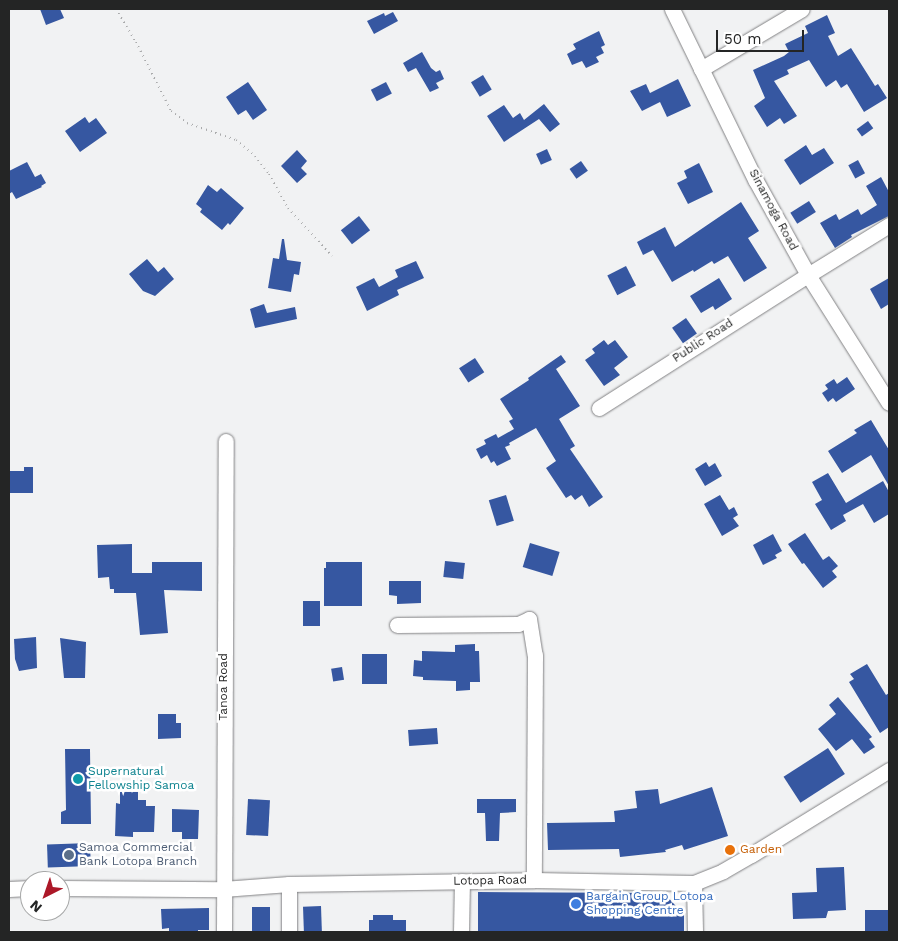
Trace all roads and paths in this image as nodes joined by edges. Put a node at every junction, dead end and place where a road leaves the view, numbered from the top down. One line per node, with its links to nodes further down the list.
1 (116, 9): 6 (path)
2 (672, 9): 4 (street, Sinamoga Road)
3 (802, 9): 4 (street)
4 (702, 69): 7 (street, Sinamoga Road)
5 (889, 225): 7 (street, Public Road)
6 (332, 256)
7 (808, 274): 8 (street, Sinamoga Road); 9 (street, Public Road)
8 (889, 403)
9 (599, 408)
10 (226, 441): 18 (street, Tanoa Road)
11 (397, 625): 13 (street)
12 (889, 770): 15 (street, Lotopa Road)
13 (534, 880): 14 (street, Lotopa Road); 15 (street, Lotopa Road)
14 (462, 881): 16 (street, Lotopa Road); 21 (street)
15 (694, 883): 22 (street)
16 (289, 884): 18 (street, Lotopa Road); 20 (street)
17 (70, 888): 18 (street, Lotopa Road)
18 (223, 889): 19 (street, Tanoa Road)
19 (224, 932)
20 (289, 932)
21 (461, 932)
22 (695, 932)

